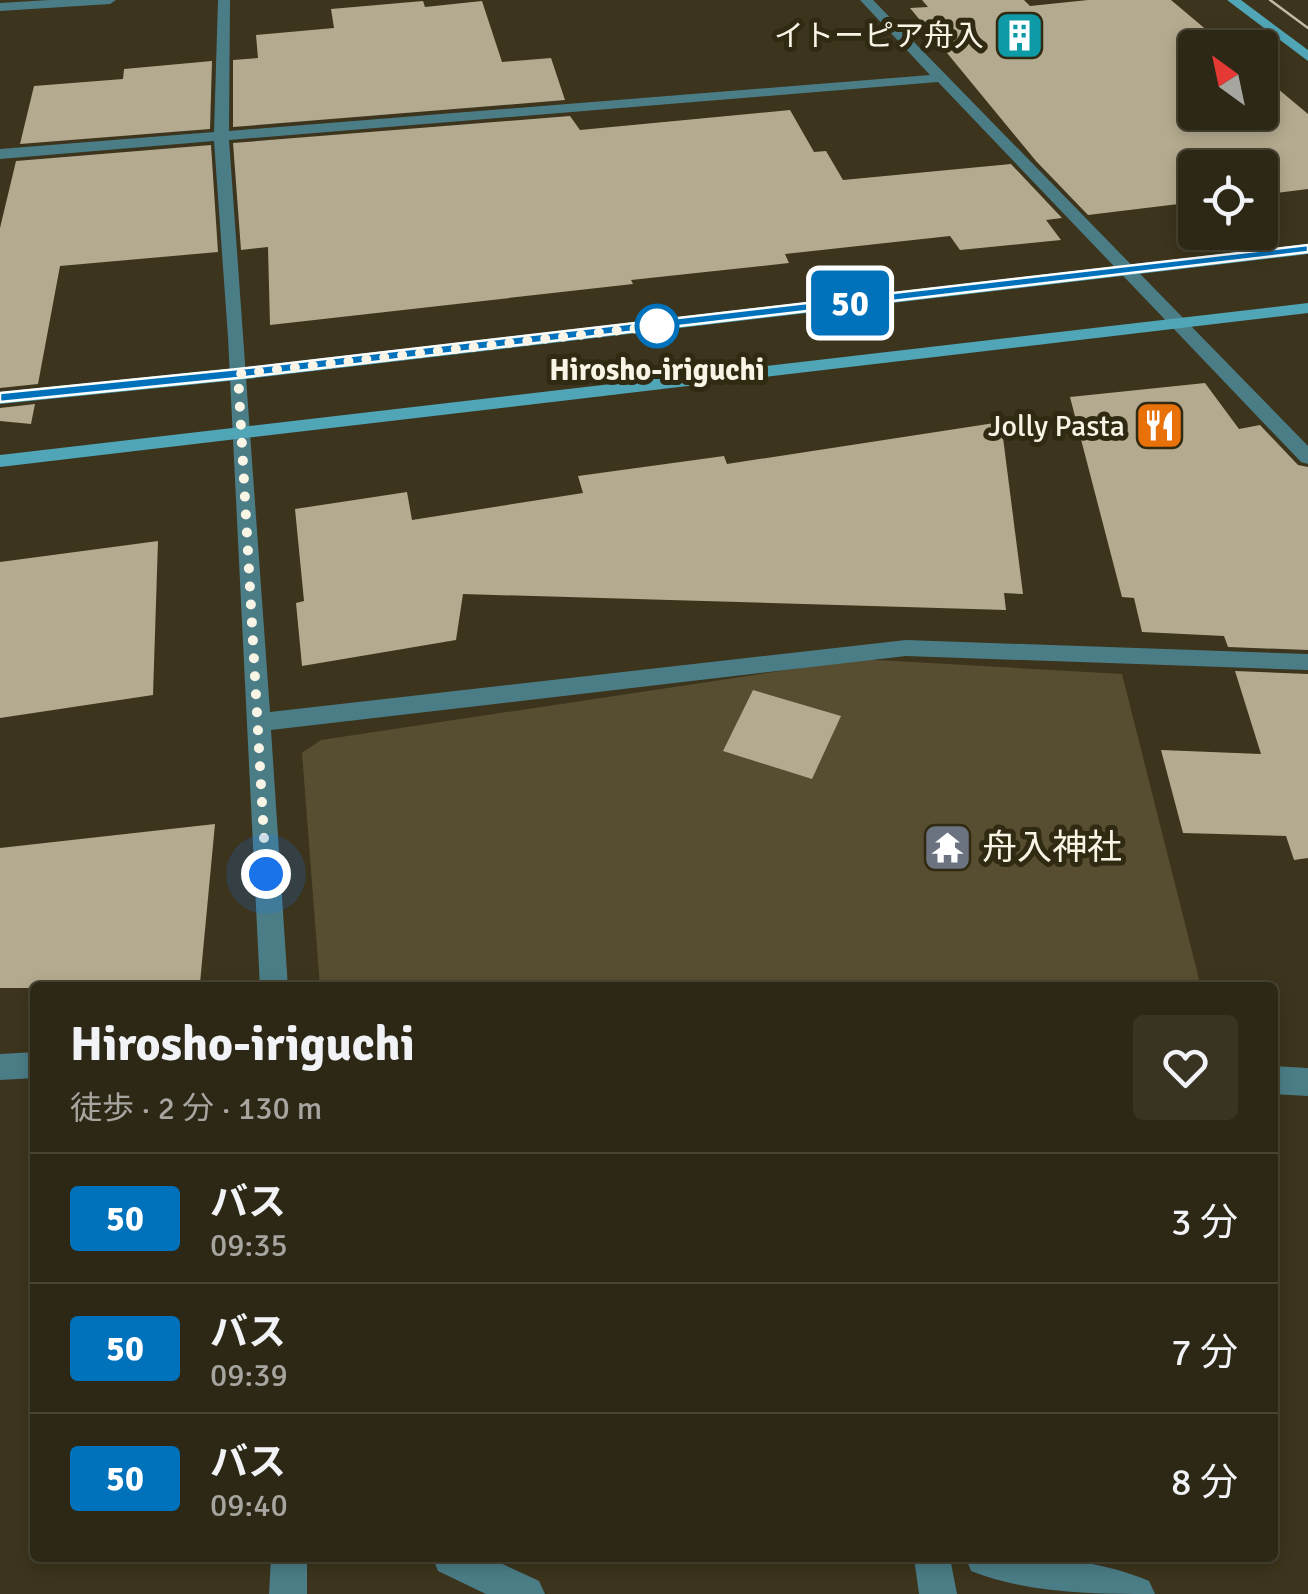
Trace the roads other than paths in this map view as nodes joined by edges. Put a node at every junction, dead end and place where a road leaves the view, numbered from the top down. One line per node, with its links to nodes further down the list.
1 (110, 0): 5 (street)
2 (224, 0): 8 (street)
3 (866, 0): 7 (street)
4 (1232, 0): 6 (street)
5 (0, 7)
6 (1308, 57)
7 (940, 78): 8 (street); 11 (street)
8 (222, 137): 9 (street); 14 (street)
9 (0, 154)
10 (1308, 249): 11 (street)
11 (1126, 272): 13 (street); 14 (street)
12 (1308, 308): 13 (street)
13 (1175, 323): 16 (street); 17 (street)
14 (238, 374): 15 (street); 16 (street)
15 (0, 398)
16 (241, 436): 18 (street); 20 (street)
17 (1308, 458)
18 (0, 462)
19 (1308, 662): 20 (street)
20 (256, 724): 21 (street)
21 (274, 982)
22 (30, 1065): 23 (street)
23 (0, 1067)
24 (1278, 1080): 25 (street)
25 (1308, 1082)
26 (289, 1562): 30 (street)
27 (459, 1562): 31 (street)
28 (933, 1562): 32 (street)
29 (1001, 1562): 33 (street)
30 (288, 1594)
31 (526, 1594)
32 (938, 1594)
33 (1136, 1594)

